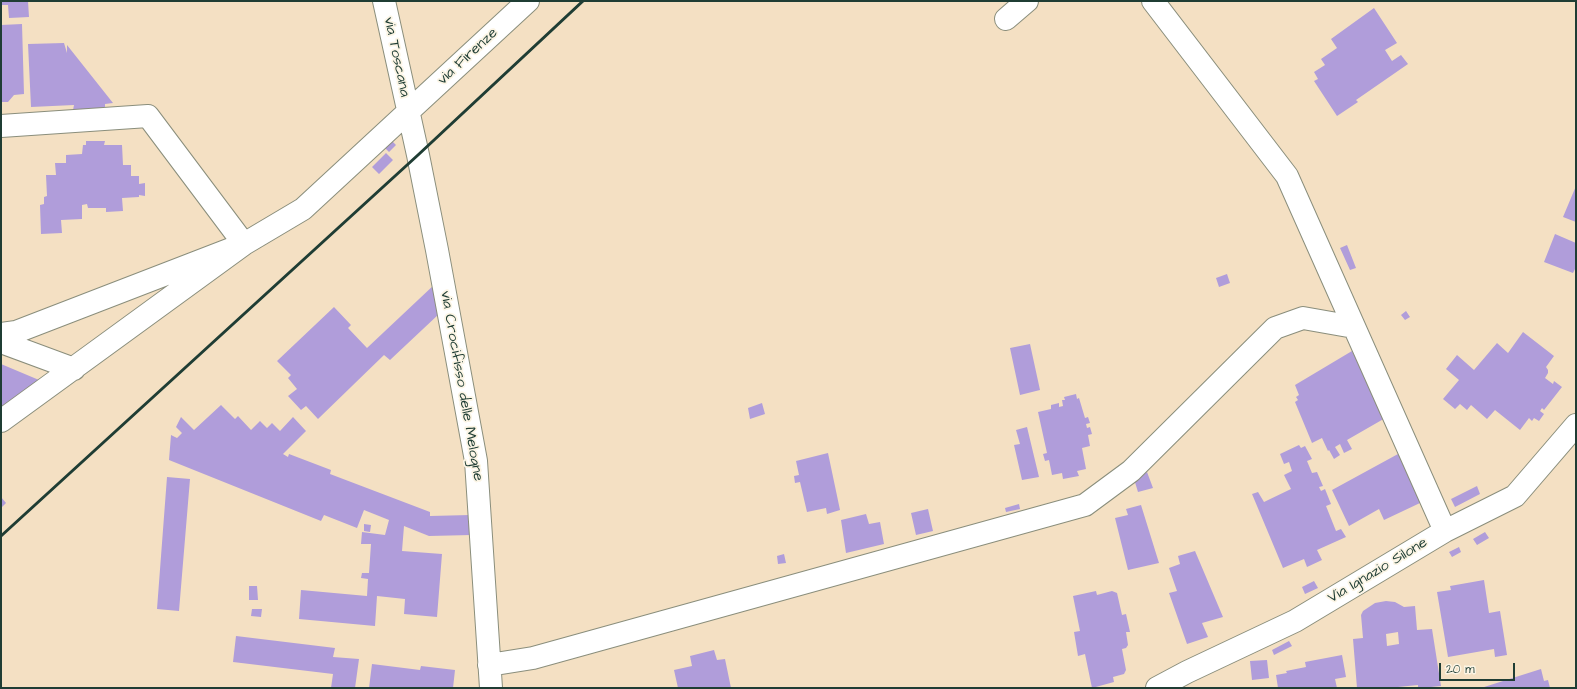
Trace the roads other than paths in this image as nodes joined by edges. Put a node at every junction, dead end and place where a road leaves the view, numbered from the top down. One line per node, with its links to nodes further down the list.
1 (384, 1): 6 (street, via Toscana)
2 (528, 1): 6 (street, via Firenze)
3 (1027, 1): 5 (street)
4 (1153, 1): 9 (street)
5 (1006, 19)
6 (408, 112): 8 (street, via Firenze); 16 (street, via Crocifisso delle Melogne)
7 (1, 126): 8 (street)
8 (244, 244): 10 (street); 12 (street)
9 (1354, 326): 15 (street); 16 (street)
10 (1, 334)
11 (1, 342): 12 (street)
12 (74, 369): 13 (street)
13 (1, 421)
14 (1576, 425): 15 (street, Via Ignazio Silone)
15 (1445, 531): 18 (street, Via Ignazio Silone)
16 (489, 665): 17 (street, via Crocifisso delle Melogne)
17 (491, 688)
18 (1157, 688)

